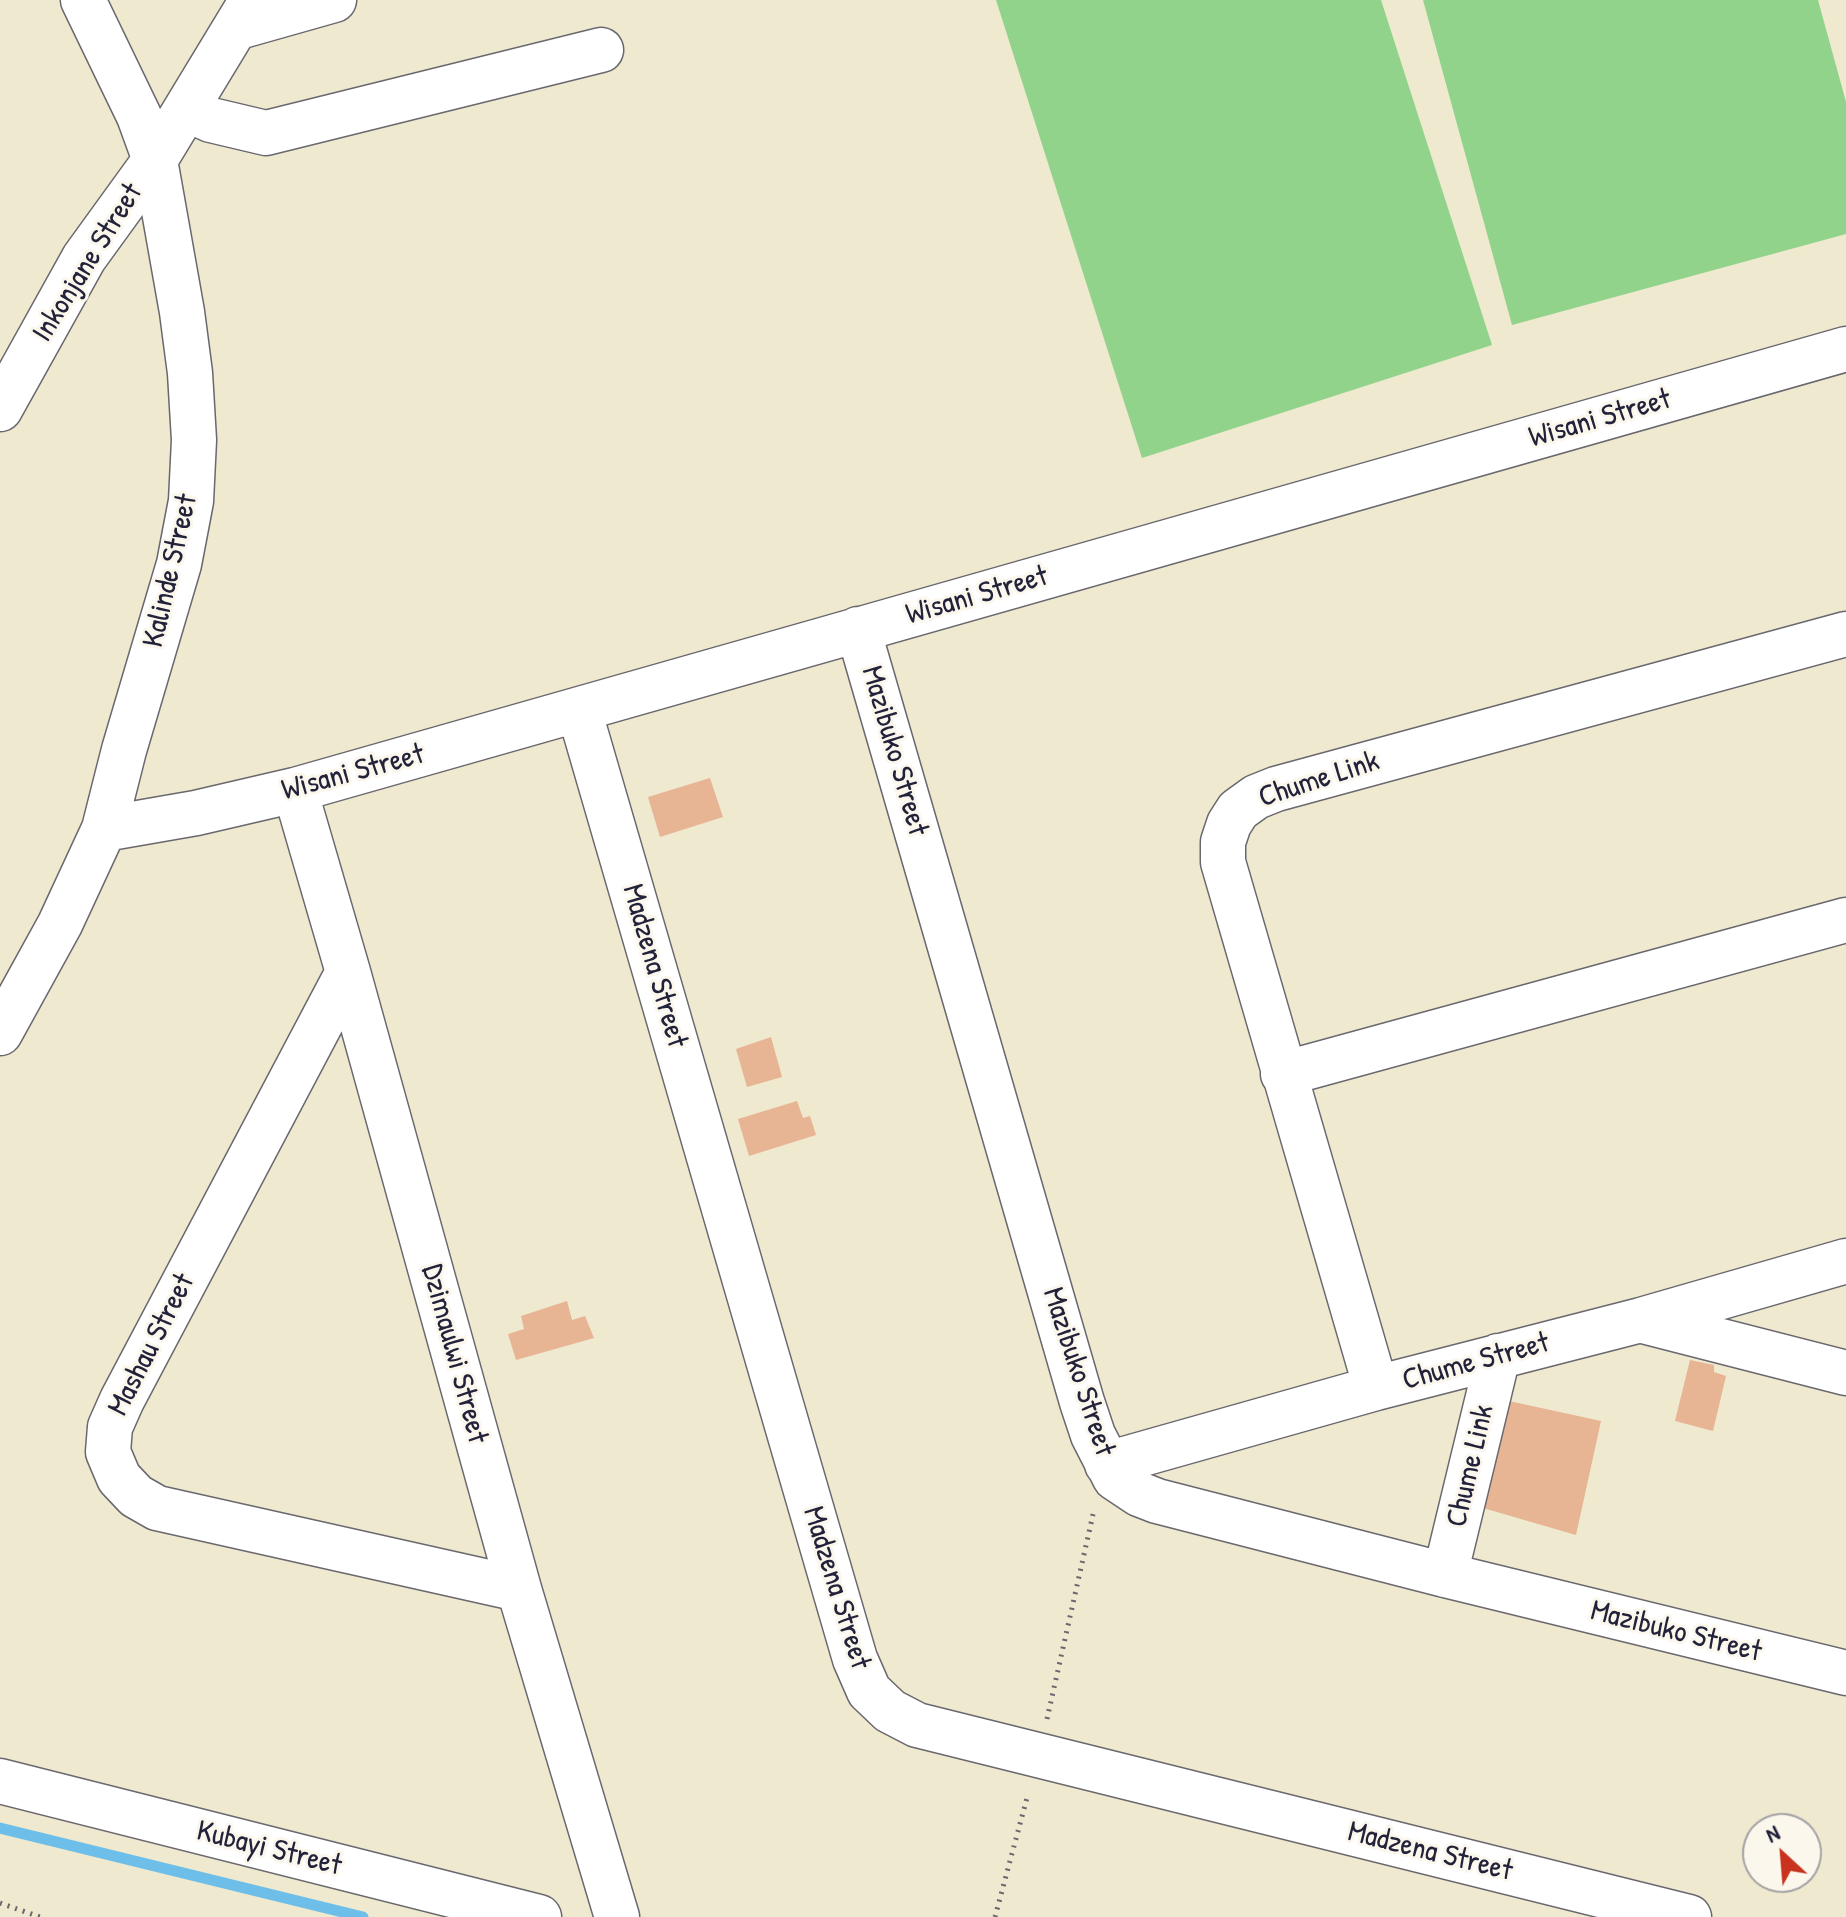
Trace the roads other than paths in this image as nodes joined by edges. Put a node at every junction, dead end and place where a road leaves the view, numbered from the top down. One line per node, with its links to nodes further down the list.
1 (83, 0): 6 (street, Kalinde Street)
2 (334, 0): 3 (street)
3 (244, 14): 5 (street, Inkonjane Street)
4 (601, 50): 5 (street)
5 (186, 109): 6 (street, Inkonjane Street)
6 (155, 160): 8 (street, Inkonjane Street); 13 (street, Kalinde Street)
7 (1846, 349): 9 (street, Wisani Street)
8 (0, 409)
9 (858, 629): 11 (street, Wisani Street); 23 (street, Mazibuko Street)
10 (1846, 634): 17 (street, Chume Link)
11 (579, 710): 12 (street, Wisani Street); 30 (street, Madzena Street)
12 (295, 790): 13 (street, Wisani Street); 15 (street, Dzimaulwi Street)
13 (104, 829): 16 (street, Kalinde Street)
14 (1846, 920): 17 (street)
15 (348, 972): 25 (street, Dzimaulwi Street); 25 (street, Mashau Street)
16 (0, 1033)
17 (1283, 1074): 22 (street, Chume Link)
18 (1846, 1261): 19 (street, Chume Street)
19 (1641, 1320): 20 (street, Chume Street); 21 (street)
20 (1498, 1356): 22 (street, Chume Street); 24 (street, Chume Link)
21 (1846, 1373)
22 (1376, 1388): 23 (street, Chume Street)
23 (1111, 1471): 24 (street, Mazibuko Street)
24 (1445, 1575): 26 (street, Mazibuko Street)
25 (519, 1589): 29 (street, Dzimaulwi Street)
26 (1846, 1673)
27 (0, 1781): 28 (street, Kubayi Street)
28 (539, 1917)
29 (617, 1917)
30 (1689, 1917)

